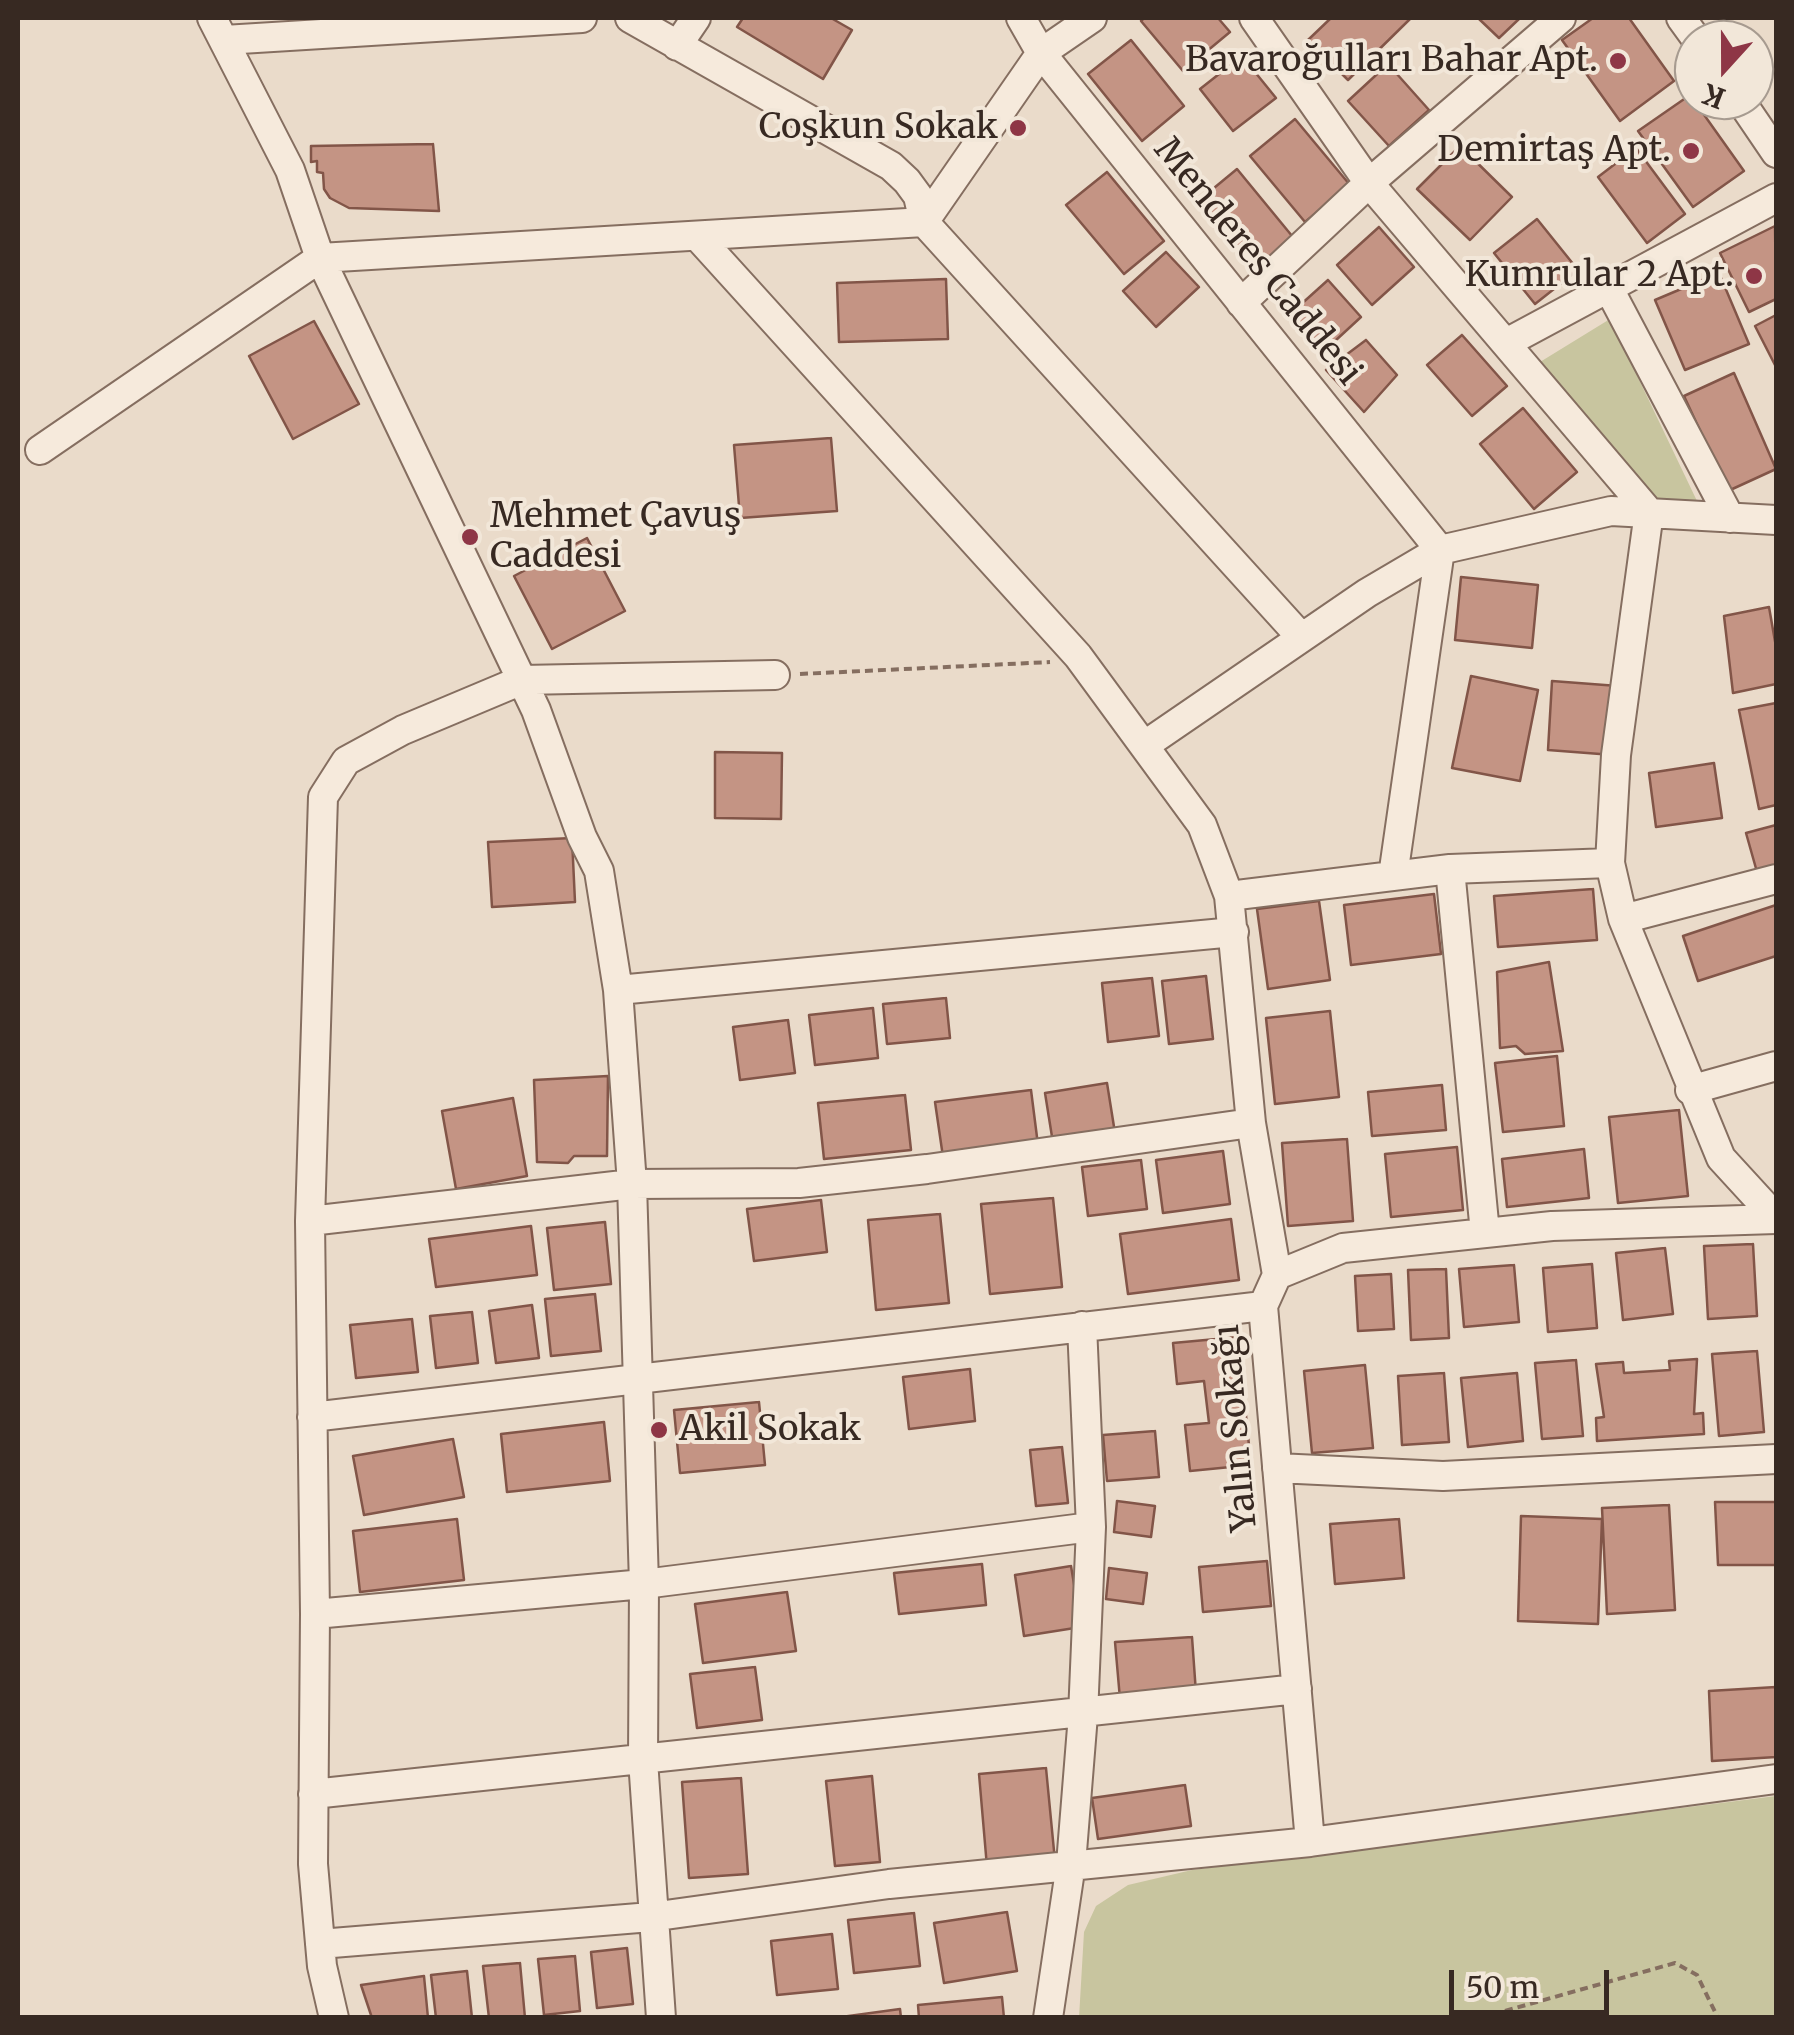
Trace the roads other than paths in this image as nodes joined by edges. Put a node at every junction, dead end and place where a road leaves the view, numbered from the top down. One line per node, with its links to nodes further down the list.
1 (582, 18): 8 (street)
2 (630, 18): 9 (street)
3 (696, 18): 9 (street)
4 (1021, 18): 10 (street, Menderes Caddesi)
5 (1092, 18): 10 (street)
6 (1562, 18): 13 (street)
7 (1268, 24): 13 (street)
8 (218, 29): 17 (street)
9 (676, 46): 15 (street)
10 (1041, 52): 15 (street); 19 (street, Menderes Caddesi)
11 (1754, 120): 12 (street)
12 (1776, 153)
13 (1369, 183): 19 (street); 20 (street)
14 (1776, 198): 18 (street)
15 (924, 222): 16 (street); 26 (street)
16 (699, 238): 17 (street); 29 (street)
17 (320, 258): 21 (street); 28 (street)
18 (1608, 287): 20 (street); 23 (street)
19 (1241, 303): 25 (street, Menderes Caddesi)
20 (1508, 342): 22 (street)
21 (40, 450)
22 (1649, 512): 23 (street); 25 (street); 30 (street)
23 (1730, 518): 24 (street)
24 (1776, 520)
25 (1440, 550): 26 (street); 32 (street)
26 (1300, 637): 29 (street)
27 (776, 675): 28 (street)
28 (522, 680): 37 (street); 43 (street)
29 (1145, 744): 34 (street)
30 (1610, 863): 31 (street); 35 (street)
31 (1450, 869): 32 (street); 44 (street)
32 (1393, 876): 34 (street)
33 (1776, 879): 35 (street)
34 (1230, 896): 36 (street)
35 (1623, 919): 39 (street)
36 (1234, 932): 37 (street); 40 (street)
37 (618, 990): 41 (street)
38 (1776, 1066): 39 (street)
39 (1690, 1090): 42 (street)
40 (1251, 1123): 41 (street); 45 (street)
41 (632, 1184): 43 (street); 48 (street)
42 (1776, 1219): 44 (street)
43 (310, 1220): 49 (street)
44 (1485, 1233): 45 (street)
45 (1277, 1275): 46 (street, Yalın Sokağı)
46 (1263, 1306): 47 (street); 51 (street, Yalın Sokağı)
47 (1082, 1326): 48 (street); 52 (street)
48 (640, 1382): 49 (street); 53 (street)
49 (312, 1417): 54 (street)
50 (1776, 1459): 51 (street)
51 (1277, 1468): 55 (street, Yalın Sokağı)
52 (1090, 1528): 53 (street); 56 (street)
53 (644, 1584): 54 (street); 57 (street)
54 (315, 1614): 59 (street)
55 (1297, 1689): 56 (street); 60 (street, Yalın Sokağı)
56 (1083, 1715): 57 (street); 61 (street)
57 (644, 1760): 59 (street); 62 (street)
58 (1776, 1779): 60 (street)
59 (313, 1794): 63 (street)
60 (1310, 1842): 61 (street)
61 (1071, 1864): 62 (street); 66 (street)
62 (650, 1918): 63 (street); 65 (street)
63 (320, 1944): 64 (street)
64 (334, 2018)
65 (661, 2018)
66 (1048, 2018)

